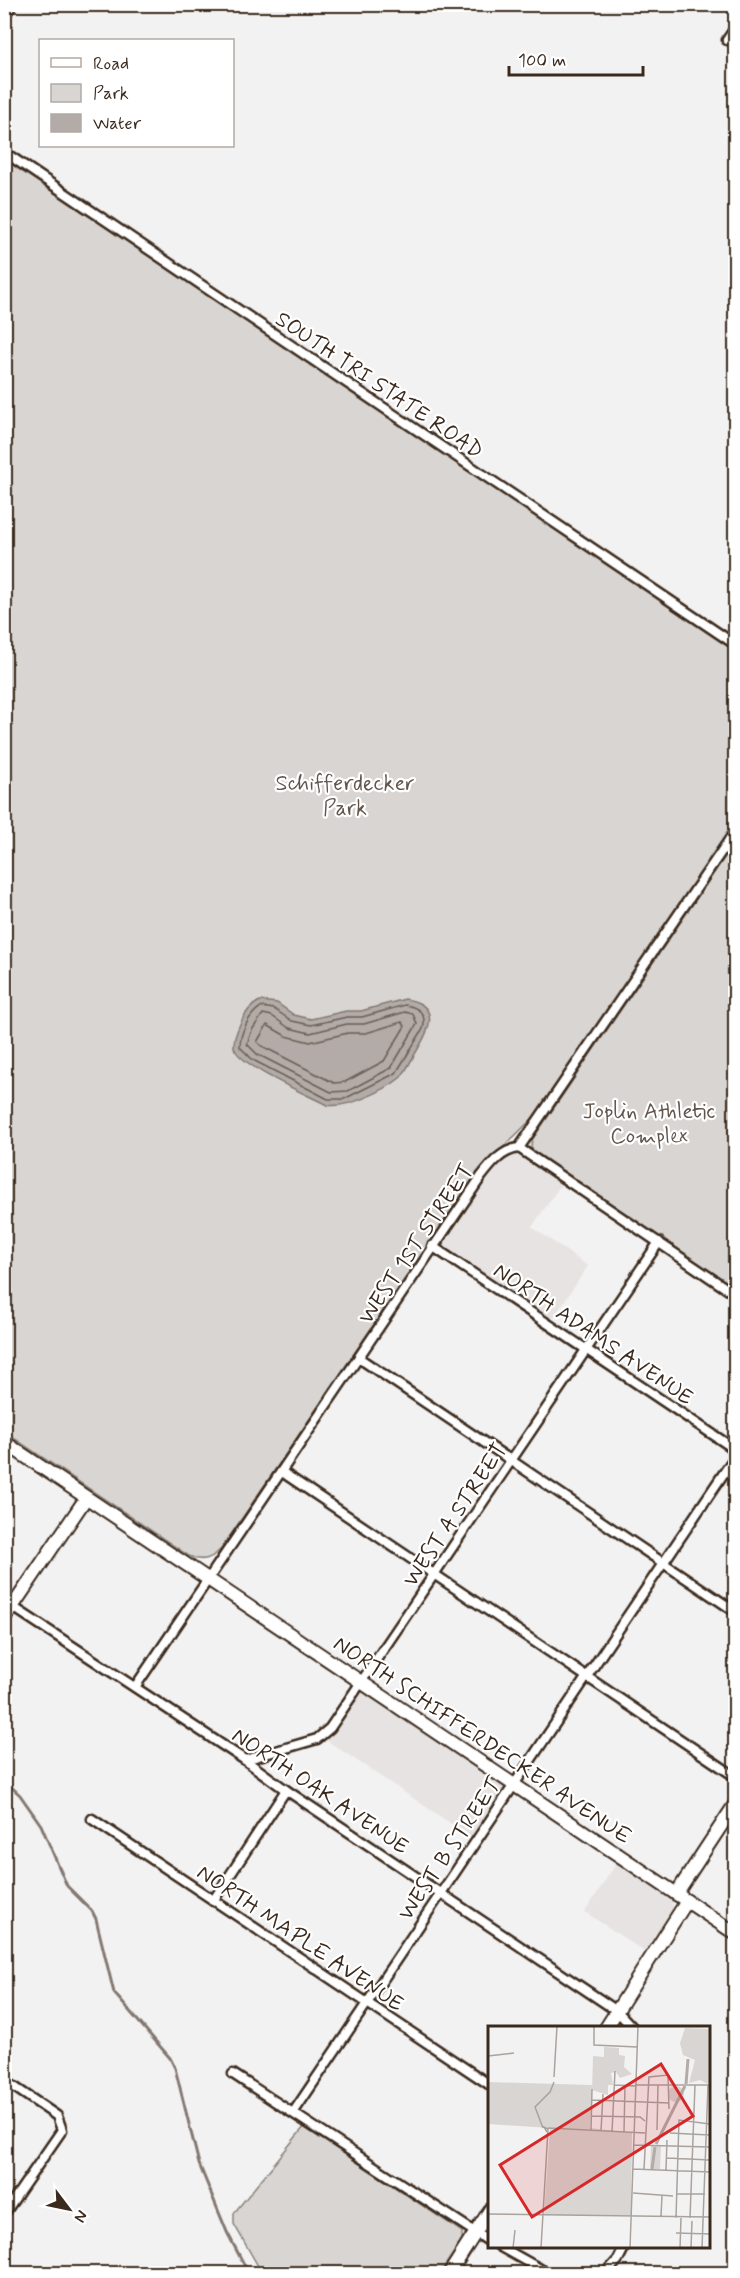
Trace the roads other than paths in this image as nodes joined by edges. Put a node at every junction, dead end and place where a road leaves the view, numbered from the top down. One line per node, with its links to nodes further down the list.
1 (9, 4): 2 (main road)
2 (4, 12)
3 (735, 27): 4 (street)
4 (727, 40)
5 (4, 152): 6 (street, SOUTH TRI STATE ROAD)
6 (735, 645)
7 (735, 830): 8 (street, WEST 1ST STREET)
8 (519, 1148): 9 (street); 10 (street, WEST 1ST STREET)
9 (659, 1242): 11 (street); 12 (street, WEST A STREET)
10 (432, 1246): 12 (street, NORTH ADAMS AVENUE); 13 (street, WEST 1ST STREET)
11 (735, 1294)
12 (586, 1350): 15 (street, NORTH ADAMS AVENUE); 17 (street, WEST A STREET)
13 (359, 1358): 17 (street); 18 (street, WEST 1ST STREET)
14 (4, 1442): 19 (main road, NORTH SCHIFFERDECKER AVENUE)
15 (735, 1450)
16 (735, 1455): 20 (street, WEST B STREET)
17 (512, 1461): 20 (street); 21 (street, WEST A STREET)
18 (282, 1472): 21 (street); 22 (street, WEST 1ST STREET)
19 (86, 1498): 22 (main road, NORTH SCHIFFERDECKER AVENUE); 23 (main road)
20 (663, 1563): 24 (street); 26 (street, WEST B STREET)
21 (435, 1575): 26 (street); 27 (street, WEST A STREET)
22 (208, 1579): 27 (main road, NORTH SCHIFFERDECKER AVENUE); 28 (street, WEST 1ST STREET)
23 (9, 1604): 25 (main road); 28 (street, NORTH OAK AVENUE)
24 (735, 1612)
25 (4, 1619)
26 (586, 1676): 30 (street); 31 (street, WEST B STREET)
27 (362, 1682): 29 (street, WEST A STREET); 31 (main road, NORTH SCHIFFERDECKER AVENUE)
28 (135, 1687): 29 (street, NORTH OAK AVENUE)
29 (245, 1760): 32 (street, NORTH OAK AVENUE)
30 (735, 1777)
31 (513, 1785): 35 (street, WEST B STREET); 36 (main road, NORTH SCHIFFERDECKER AVENUE)
32 (286, 1790): 35 (street, NORTH OAK AVENUE); 37 (street)
33 (735, 1803): 36 (main road)
34 (92, 1820): 37 (street, NORTH MAPLE AVENUE)
35 (440, 1893): 40 (street, WEST B STREET); 41 (street, NORTH OAK AVENUE)
36 (676, 1894): 38 (main road, NORTH SCHIFFERDECKER AVENUE)
37 (213, 1901): 40 (street, NORTH MAPLE AVENUE)
38 (687, 1901): 39 (main road, NORTH SCHIFFERDECKER AVENUE); 41 (main road)
39 (735, 1934)
40 (366, 2003): 46 (street, NORTH MAPLE AVENUE); 47 (street, WEST B STREET)
41 (616, 2012): 42 (main road); 43 (street, NORTH OAK AVENUE)
42 (607, 2026)
43 (631, 2026)
44 (232, 2074): 47 (street)
45 (4, 2080): 49 (street)
46 (488, 2084)
47 (293, 2113): 50 (street)
48 (488, 2212): 50 (main road)
49 (4, 2214)
50 (474, 2233): 51 (street); 54 (main road)
51 (488, 2241)
52 (501, 2248): 55 (street)
53 (625, 2248): 56 (street)
54 (449, 2274)
55 (549, 2274)
56 (605, 2274)

